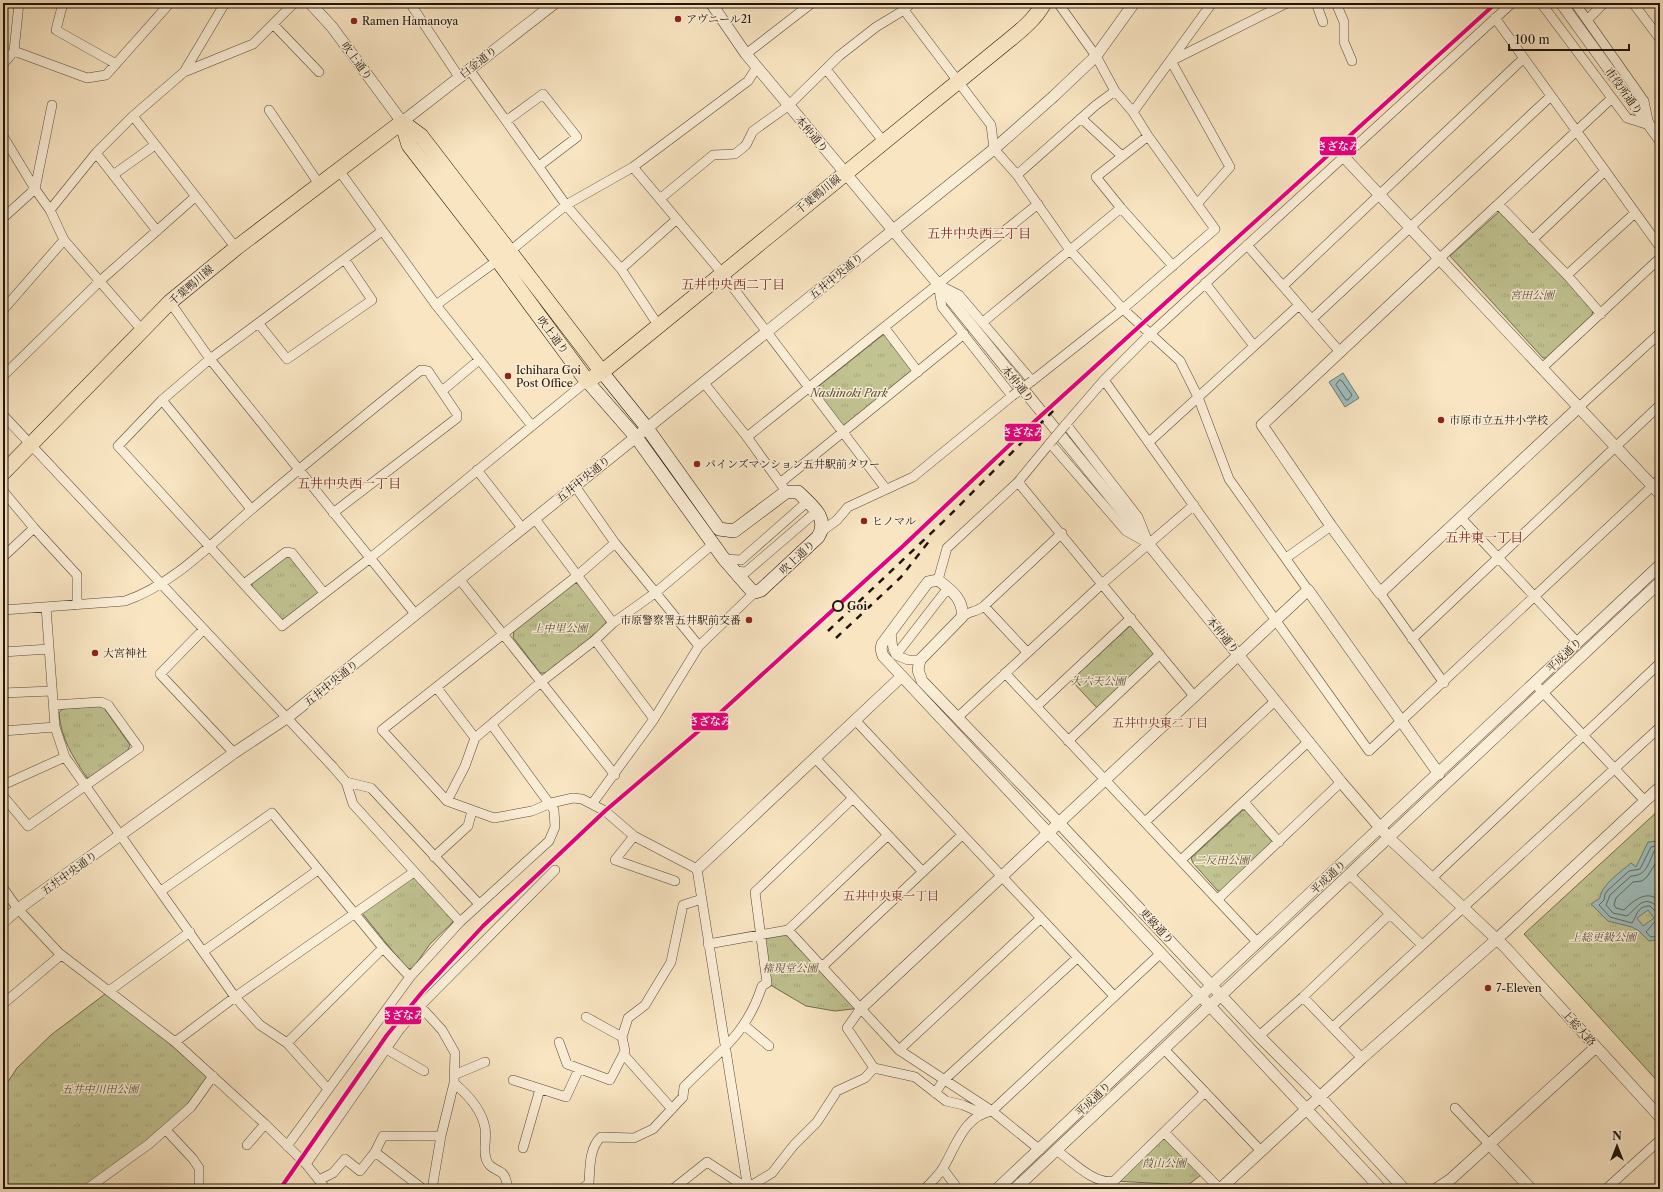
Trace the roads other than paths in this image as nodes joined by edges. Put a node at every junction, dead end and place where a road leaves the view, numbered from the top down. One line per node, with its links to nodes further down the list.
1 (19, 3): 31 (street)
2 (63, 3): 38 (street)
3 (170, 3): 38 (street)
4 (225, 3): 42 (street)
5 (294, 3): 29 (street)
6 (310, 3): 56 (street, 吹上通り)
7 (555, 3): 40 (street, 白金通り)
8 (711, 3): 32 (street, 本仲通り)
9 (812, 3): 32 (street)
10 (911, 3): 25 (street)
11 (1044, 3): 45 (main road, 千葉鴨川線)
12 (1134, 3): 33 (street, 五井中央通り)
13 (1212, 3): 35 (street)
14 (1287, 3): 35 (street)
15 (1316, 3): 28 (street)
16 (1336, 3): 36 (street)
17 (1512, 3): 26 (street)
18 (1541, 3): 48 (street)
19 (1561, 3): 57 (street, 市役所通り)
20 (1575, 3): 27 (street)
21 (1604, 3): 27 (street)
22 (1633, 3): 30 (street)
23 (412, 4): 44 (street)
24 (1060, 4): 33 (street)
25 (904, 10): 41 (street); 45 (street)
26 (1495, 18): 34 (street); 67 (street)
27 (1587, 20): 57 (street)
28 (1323, 22)
29 (273, 24): 42 (street); 43 (street)
30 (1660, 39)
31 (14, 51): 37 (street); 38 (street)
32 (746, 54): 39 (street, 本仲通り)
33 (1096, 56): 46 (street); 64 (street, 五井中央通り)
34 (1524, 58): 47 (street); 77 (street)
35 (1171, 61): 52 (street); 81 (street)
36 (1352, 61)
37 (3, 64)
38 (116, 64)
39 (757, 67): 50 (street, 本仲通り); 69 (street)
40 (469, 69): 44 (street, 白金通り); 55 (street)
41 (826, 69): 50 (street); 62 (street)
42 (184, 72): 53 (street)
43 (319, 72)
44 (459, 77): 56 (street, 白金通り)
45 (959, 81): 62 (main road, 千葉鴨川線); 64 (street)
46 (1115, 91): 52 (street); 54 (street)
47 (1551, 96): 58 (street); 89 (street)
48 (1612, 98): 57 (street); 58 (street)
49 (52, 105): 76 (street)
50 (788, 106): 72 (street, 本仲通り); 79 (street)
51 (269, 110): 75 (street)
52 (1133, 112): 60 (street)
53 (133, 116): 63 (street); 65 (street)
54 (1081, 118): 66 (street); 74 (street)
55 (506, 121): 68 (street); 68 (street)
56 (402, 122): 70 (main road, 千葉鴨川線); 99 (main road, 吹上通り)
57 (1649, 125): 61 (street, 市役所通り)
58 (1576, 131): 71 (street); 82 (street)
59 (3, 136): 76 (street)
60 (1148, 136): 66 (street); 81 (street)
61 (1660, 140)
62 (883, 141): 72 (main road, 千葉鴨川線)
63 (155, 145): 73 (street); 78 (street)
64 (994, 149): 74 (street); 90 (street, 五井中央通り)
65 (96, 153): 73 (street); 85 (street)
66 (1122, 156): 84 (street)
67 (1344, 157): 77 (street); 95 (street)
68 (538, 166): 83 (street)
69 (633, 167): 79 (street); 83 (street)
70 (338, 169): 75 (main road, 千葉鴨川線); 92 (street)
71 (1605, 171): 86 (street); 94 (street)
72 (844, 173): 90 (street, 本仲通り); 105 (main road, 千葉鴨川線)
73 (113, 175): 91 (street)
74 (1017, 175): 80 (street)
75 (320, 184): 97 (main road, 千葉鴨川線)
76 (35, 190): 85 (street); 87 (street)
77 (1378, 195): 89 (street); 110 (street)
78 (195, 197): 91 (street); 97 (street)
79 (661, 198): 88 (street)
80 (1038, 204): 98 (street); 109 (street)
81 (1197, 204): 103 (street)
82 (1498, 204): 94 (street); 101 (street)
83 (566, 205): 99 (street); 104 (street)
84 (1121, 208): 98 (street); 103 (street)
85 (50, 210): 93 (street)
86 (1635, 213): 96 (street); 106 (street)
87 (3, 218)
88 (677, 219): 104 (street); 105 (street)
89 (1409, 227): 101 (street); 117 (street)
90 (893, 230): 109 (street, 本仲通り); 123 (street, 五井中央通り)
91 (157, 231): 107 (street)
92 (382, 232): 102 (street); 112 (street)
93 (64, 240): 107 (street); 115 (street)
94 (1532, 240): 106 (street)
95 (1247, 245): 108 (street); 110 (street)
96 (1660, 247)
97 (236, 248): 111 (main road, 千葉鴨川線)
98 (1069, 249): 114 (street); 118 (street)
99 (503, 255): 112 (street); 132 (main road, 吹上通り); 135 (main road, 吹上通り)
100 (1660, 258): 116 (street)
101 (1439, 259): 128 (street); 131 (street)
102 (345, 260): 119 (street); 119 (street)
103 (1173, 266): 114 (street)
104 (621, 269): 120 (street)
105 (722, 273): 120 (main road, 千葉鴨川線); 123 (street)
106 (1567, 275): 116 (street)
107 (100, 280): 122 (street); 134 (street)
108 (1205, 283): 126 (street); 127 (street)
109 (938, 284): 118 (street); 121 (street); 125 (street); 180 (street, 本仲通り)
110 (1283, 286): 113 (street)
111 (170, 302): 122 (main road, 千葉鴨川線); 129 (street)
112 (436, 305): 130 (street)
113 (1299, 305): 117 (street); 127 (street)
114 (1123, 309): 126 (street); 137 (street)
115 (3, 310)
116 (1600, 314): 131 (street)
117 (1312, 319): 128 (street)
118 (983, 322): 137 (street)
119 (259, 324): 129 (street)
120 (658, 325): 132 (main road, 千葉鴨川線)
121 (884, 327): 133 (street); 139 (street)
122 (142, 330): 155 (main road, 千葉鴨川線)
123 (767, 331): 138 (street, 五井中央通り); 139 (street)
124 (1660, 332): 145 (street)
125 (964, 334): 133 (street); 141 (street)
126 (1150, 334): 136 (street); 142 (street)
127 (1254, 346): 142 (street)
128 (1340, 352): 173 (street)
129 (210, 359): 143 (street); 157 (street)
130 (479, 360): 140 (street); 148 (street)
131 (1542, 368): 145 (street)
132 (602, 372): 135 (main road, 千葉鴨川線); 149 (main road, 吹上通り)
133 (918, 372): 150 (street)
134 (3, 376)
135 (587, 380): 148 (street); 151 (main road, 吹上通り)
136 (1104, 380): 147 (street); 153 (street)
137 (1032, 381): 141 (street, bridge)
138 (704, 383): 149 (street, 五井中央通り); 152 (street)
139 (808, 386): 150 (street); 152 (street)
140 (442, 391): 157 (street); 170 (street)
141 (1012, 396): 164 (street)
142 (1198, 397): 153 (street); 184 (street)
143 (162, 400): 168 (street); 181 (street)
144 (1660, 405): 156 (street)
145 (1579, 407): 156 (street); 171 (street)
146 (3, 415): 155 (street)
147 (1066, 424): 154 (street, bridge); 180 (street)
148 (532, 426): 158 (street)
149 (647, 428): 151 (street, 五井中央通り); 163 (main road, 吹上通り)
150 (842, 432): 163 (street); 164 (street)
151 (636, 437): 161 (street, 五井中央通り); 179 (main road, 吹上通り)
152 (747, 437): 163 (street)
153 (1149, 442): 167 (street)
154 (1050, 443): 160 (street); 180 (street)
155 (31, 444): 159 (main road, 千葉鴨川線); 194 (street)
156 (1615, 447): 162 (street); 183 (street)
157 (300, 469): 168 (street); 170 (street)
158 (477, 470): 175 (street); 185 (street)
159 (3, 473)
160 (1018, 482): 177 (street); 191 (street)
161 (575, 486): 172 (street, 五井中央通り); 178 (street)
162 (1658, 486): 202 (street)
163 (783, 488): 166 (main road, 吹上通り)
164 (886, 489): 176 (street)
165 (3, 491): 174 (street)
166 (807, 502): 169 (main road, 吹上通り); 186 (street)
167 (1194, 505): 180 (street); 211 (street)
168 (251, 509): 181 (street)
169 (816, 511): 176 (main road, 吹上通り); 188 (street)
170 (333, 512): 185 (street)
171 (1461, 518): 183 (street); 201 (street)
172 (535, 519): 175 (street, 五井中央通り); 189 (street)
173 (1331, 526): 184 (street); 201 (street)
174 (34, 528): 182 (street); 204 (street)
175 (523, 529): 190 (street, 五井中央通り)
176 (822, 531): 198 (main road, 吹上通り)
177 (1062, 533): 193 (street); 205 (street)
178 (614, 543): 189 (street); 200 (street)
179 (713, 544): 186 (main road, 吹上通り); 200 (street)
180 (1148, 544): 193 (street); 224 (street, 本仲通り)
181 (210, 546): 194 (street); 195 (street)
182 (3, 557)
183 (1498, 557): 202 (street); 216 (street)
184 (1286, 558): 197 (street)
185 (369, 559): 199 (street); 208 (street)
186 (724, 559): 188 (main road, 吹上通り)
187 (1660, 565): 218 (street, 平成通り)
188 (734, 571): 198 (main road, 吹上通り)
189 (578, 575): 212 (street); 215 (street)
190 (460, 580): 208 (street, 五井中央通り); 215 (street)
191 (938, 580): 196 (street); 214 (street)
192 (1660, 582): 235 (street, 平成通り)
193 (1102, 583): 210 (street); 222 (street)
194 (160, 584): 204 (street); 213 (street)
195 (244, 584): 199 (street); 199 (street)
196 (951, 590): 203 (street); 225 (street)
197 (1308, 590): 211 (street); 245 (street)
198 (755, 592): 219 (street)
199 (324, 593)
200 (655, 593): 212 (street); 219 (street)
201 (1380, 593): 216 (street)
202 (1535, 597): 218 (street); 231 (street)
203 (962, 604): 205 (street); 209 (street)
204 (77, 605): 206 (street)
205 (984, 606): 209 (street); 222 (street)
206 (46, 607): 207 (street); 220 (street)
207 (3, 610)
208 (416, 615): 241 (street, 五井中央通り)
209 (962, 617): 226 (street)
210 (1131, 618): 223 (street); 240 (street)
211 (1276, 619): 224 (street); 245 (street)
212 (613, 623): 217 (street)
213 (204, 630): 241 (street); 254 (street)
214 (891, 633): 225 (street); 229 (street, 更級通り)
215 (503, 634): 230 (street); 233 (street)
216 (1412, 639): 231 (street)
217 (595, 640): 230 (street); 243 (street)
218 (1578, 643): 232 (street, 平成通り)
219 (699, 646): 243 (street)
220 (49, 649): 221 (street); 234 (street)
221 (3, 652)
222 (1027, 652): 228 (street)
223 (1160, 654): 237 (street); 252 (street)
224 (1238, 654): 237 (street); 238 (street, 本仲通り)
225 (896, 655): 226 (street)
226 (920, 660): 242 (street, 更級通り)
227 (1660, 663): 250 (street)
228 (1005, 673): 240 (street); 242 (street)
229 (902, 676): 244 (street); 277 (street, 更級通り)
230 (541, 682): 246 (street); 259 (street)
231 (1444, 683): 245 (street)
232 (1534, 684): 235 (street); 258 (street, 平成通り)
233 (437, 688): 251 (street); 268 (street)
234 (52, 691): 236 (street); 239 (street)
235 (1543, 692): 250 (street); 282 (street, 平成通り)
236 (3, 693)
237 (1194, 696): 260 (street)
238 (1275, 701): 253 (street, 本仲通り); 274 (street)
239 (53, 705): 247 (street); 264 (street)
240 (1037, 706): 252 (street)
241 (288, 717): 254 (street, 五井中央通り); 261 (street)
242 (958, 717): 275 (street, 更級通り)
243 (654, 719): 259 (street)
244 (856, 721): 256 (street); 280 (street)
245 (1402, 721): 258 (street)
246 (492, 725): 251 (street); 271 (street)
247 (55, 727): 249 (street); 255 (street)
248 (1660, 727): 257 (street)
249 (3, 730)
250 (1583, 736): 257 (street); 293 (street)
251 (475, 738): 268 (street)
252 (1068, 741): 260 (street)
253 (1309, 741): 262 (street, 本仲通り); 270 (street)
254 (234, 754): 278 (street, 五井中央通り)
255 (65, 756): 263 (street); 264 (street)
256 (816, 759): 267 (street); 286 (street)
257 (1615, 769): 269 (street); 300 (street)
258 (1439, 774): 276 (street, 平成通り)
259 (615, 775): 272 (street)
260 (1105, 780): 274 (street); 275 (street)
261 (346, 782): 284 (street); 289 (street)
262 (1341, 782): 276 (street, 本仲通り); 283 (street)
263 (3, 785)
264 (86, 787): 266 (street); 278 (street)
265 (1660, 787): 269 (street)
266 (3, 796)
267 (853, 798): 279 (street); 309 (street)
268 (447, 801): 273 (street)
269 (1645, 801): 310 (street)
270 (1244, 802): 283 (street); 285 (street)
271 (551, 804): 272 (street); 273 (street); 299 (street)
272 (592, 804): 281 (street)
273 (472, 811): 284 (street)
274 (1145, 822): 285 (street)
275 (1059, 823): 277 (street); 321 (street, 更級通り)
276 (1377, 823): 282 (street, 本仲通り); 311 (street, 平成通り)
277 (1048, 832): 292 (street); 316 (street, 更級通り)
278 (122, 835): 296 (street); 301 (street, 五井中央通り)
279 (888, 835): 290 (street); 307 (street)
280 (962, 835): 290 (street); 292 (street)
281 (634, 836): 286 (street); 294 (street)
282 (1389, 838): 291 (street, 平成通り); 293 (street, 本仲通り)
283 (1279, 842): 298 (street)
284 (434, 856): 299 (street)
285 (1181, 860): 298 (street)
286 (697, 869): 297 (street)
287 (318, 870): 296 (street); 302 (street); 315 (street)
288 (555, 870): 330 (street)
289 (414, 872): 302 (street); 306 (street)
290 (923, 872): 319 (street)
291 (1350, 875): 303 (street); 324 (street, 平成通り)
292 (1002, 877): 304 (street); 331 (street)
293 (1432, 878): 300 (street, 上総大路)
294 (675, 881)
295 (3, 888): 301 (street)
296 (161, 891): 308 (street)
297 (702, 899): 312 (street); 336 (street)
298 (1218, 899): 311 (street)
299 (479, 904): 306 (street)
300 (1464, 908): 310 (street, 上総大路); 313 (street)
301 (18, 909): 305 (street, 五井中央通り); 317 (street)
302 (355, 913): 314 (street); 325 (street)
303 (1390, 914): 313 (street); 327 (street)
304 (1040, 919): 318 (street); 345 (street)
305 (3, 922)
306 (460, 922): 320 (street)
307 (788, 930): 309 (street); 319 (street)
308 (190, 932): 315 (street); 322 (street)
309 (762, 935): 312 (street); 333 (street)
310 (1497, 939): 341 (street, 上総大路); 347 (street)
311 (1258, 943): 321 (street, 平成通り)
312 (708, 944): 342 (street)
313 (1422, 945): 334 (street)
314 (382, 948): 320 (street); 339 (street)
315 (204, 950): 325 (street)
316 (1161, 953): 323 (street, 更級通り); 326 (street)
317 (61, 955): 322 (street); 328 (street)
318 (1077, 958): 326 (street); 355 (street)
319 (823, 966): 331 (street)
320 (410, 977): 356 (street)
321 (1212, 985): 323 (street, 平成通り); 324 (street, 更級通り)
322 (109, 991): 337 (street)
323 (1201, 995): 329 (street, 更級通り); 376 (street, 平成通り)
324 (1221, 995): 329 (street, 平成通り); 335 (street, 更級通り)
325 (235, 996): 337 (street); 339 (street)
326 (1114, 996): 364 (street)
327 (1303, 998): 334 (street); 335 (street)
328 (3, 1004)
329 (1210, 1005): 344 (street, 平成通り); 363 (street, 更級通り)
330 (420, 1006): 343 (street); 353 (street)
331 (861, 1008): 345 (street); 349 (street)
332 (586, 1017): 336 (street)
333 (744, 1025): 340 (street); 342 (street)
334 (1333, 1027): 347 (street)
335 (1259, 1036): 360 (street, 更級通り)
336 (622, 1037): 346 (street)
337 (175, 1042): 352 (street)
338 (559, 1042): 350 (street)
339 (287, 1043): 356 (street)
340 (769, 1046)
341 (1596, 1047): 366 (street, 上総大路); 372 (street)
342 (725, 1048): 362 (street); 384 (street)
343 (386, 1049): 351 (street); 380 (street)
344 (1164, 1049): 358 (street); 377 (street, 平成通り)
345 (899, 1050): 355 (street)
346 (624, 1055): 350 (street); 362 (street)
347 (1362, 1058): 360 (street)
348 (485, 1062): 353 (street)
349 (874, 1068): 359 (street); 384 (street)
350 (579, 1069): 357 (street)
351 (424, 1071)
352 (213, 1076): 367 (street); 368 (street)
353 (454, 1079): 370 (street); 391 (street)
354 (513, 1080): 357 (street)
355 (944, 1080): 359 (street); 364 (street)
356 (328, 1089): 374 (street)
357 (540, 1089): 375 (street)
358 (1205, 1092): 369 (street); 378 (street)
359 (935, 1093): 365 (street)
360 (1320, 1097): 363 (street); 399 (street, 更級通り)
361 (1455, 1108): 372 (street)
362 (672, 1109): 392 (street)
363 (1306, 1109): 378 (street); 398 (street, 更級通り)
364 (992, 1111): 365 (street); 376 (street)
365 (981, 1113): 381 (street)
366 (1660, 1117)
367 (265, 1124): 373 (street); 374 (street)
368 (166, 1130): 386 (street); 387 (street)
369 (1164, 1132): 377 (street); 385 (street)
370 (441, 1136): 379 (street); 390 (street)
371 (1660, 1140): 403 (street)
372 (1488, 1144): 383 (street); 402 (street)
373 (247, 1145)
374 (287, 1146): 380 (street)
375 (523, 1148)
376 (1040, 1150): 396 (street, 平成通り)
377 (1056, 1150): 397 (street, 平成通り)
378 (1261, 1151): 385 (street)
379 (375, 1152): 382 (street); 389 (street)
380 (306, 1164): 382 (street)
381 (943, 1169): 394 (street); 395 (street)
382 (319, 1180): 388 (street)
383 (1451, 1180): 400 (street); 401 (street)
384 (748, 1188): 393 (street)
385 (1222, 1188)
386 (87, 1189)
387 (199, 1189)
388 (326, 1189)
389 (423, 1189)
390 (432, 1189)
391 (509, 1189)
392 (582, 1189)
393 (672, 1189)
394 (925, 1189)
395 (958, 1189)
396 (997, 1189)
397 (1014, 1189)
398 (1382, 1189)
399 (1404, 1189)
400 (1436, 1189)
401 (1444, 1189)
402 (1530, 1189)
403 (1606, 1189)

